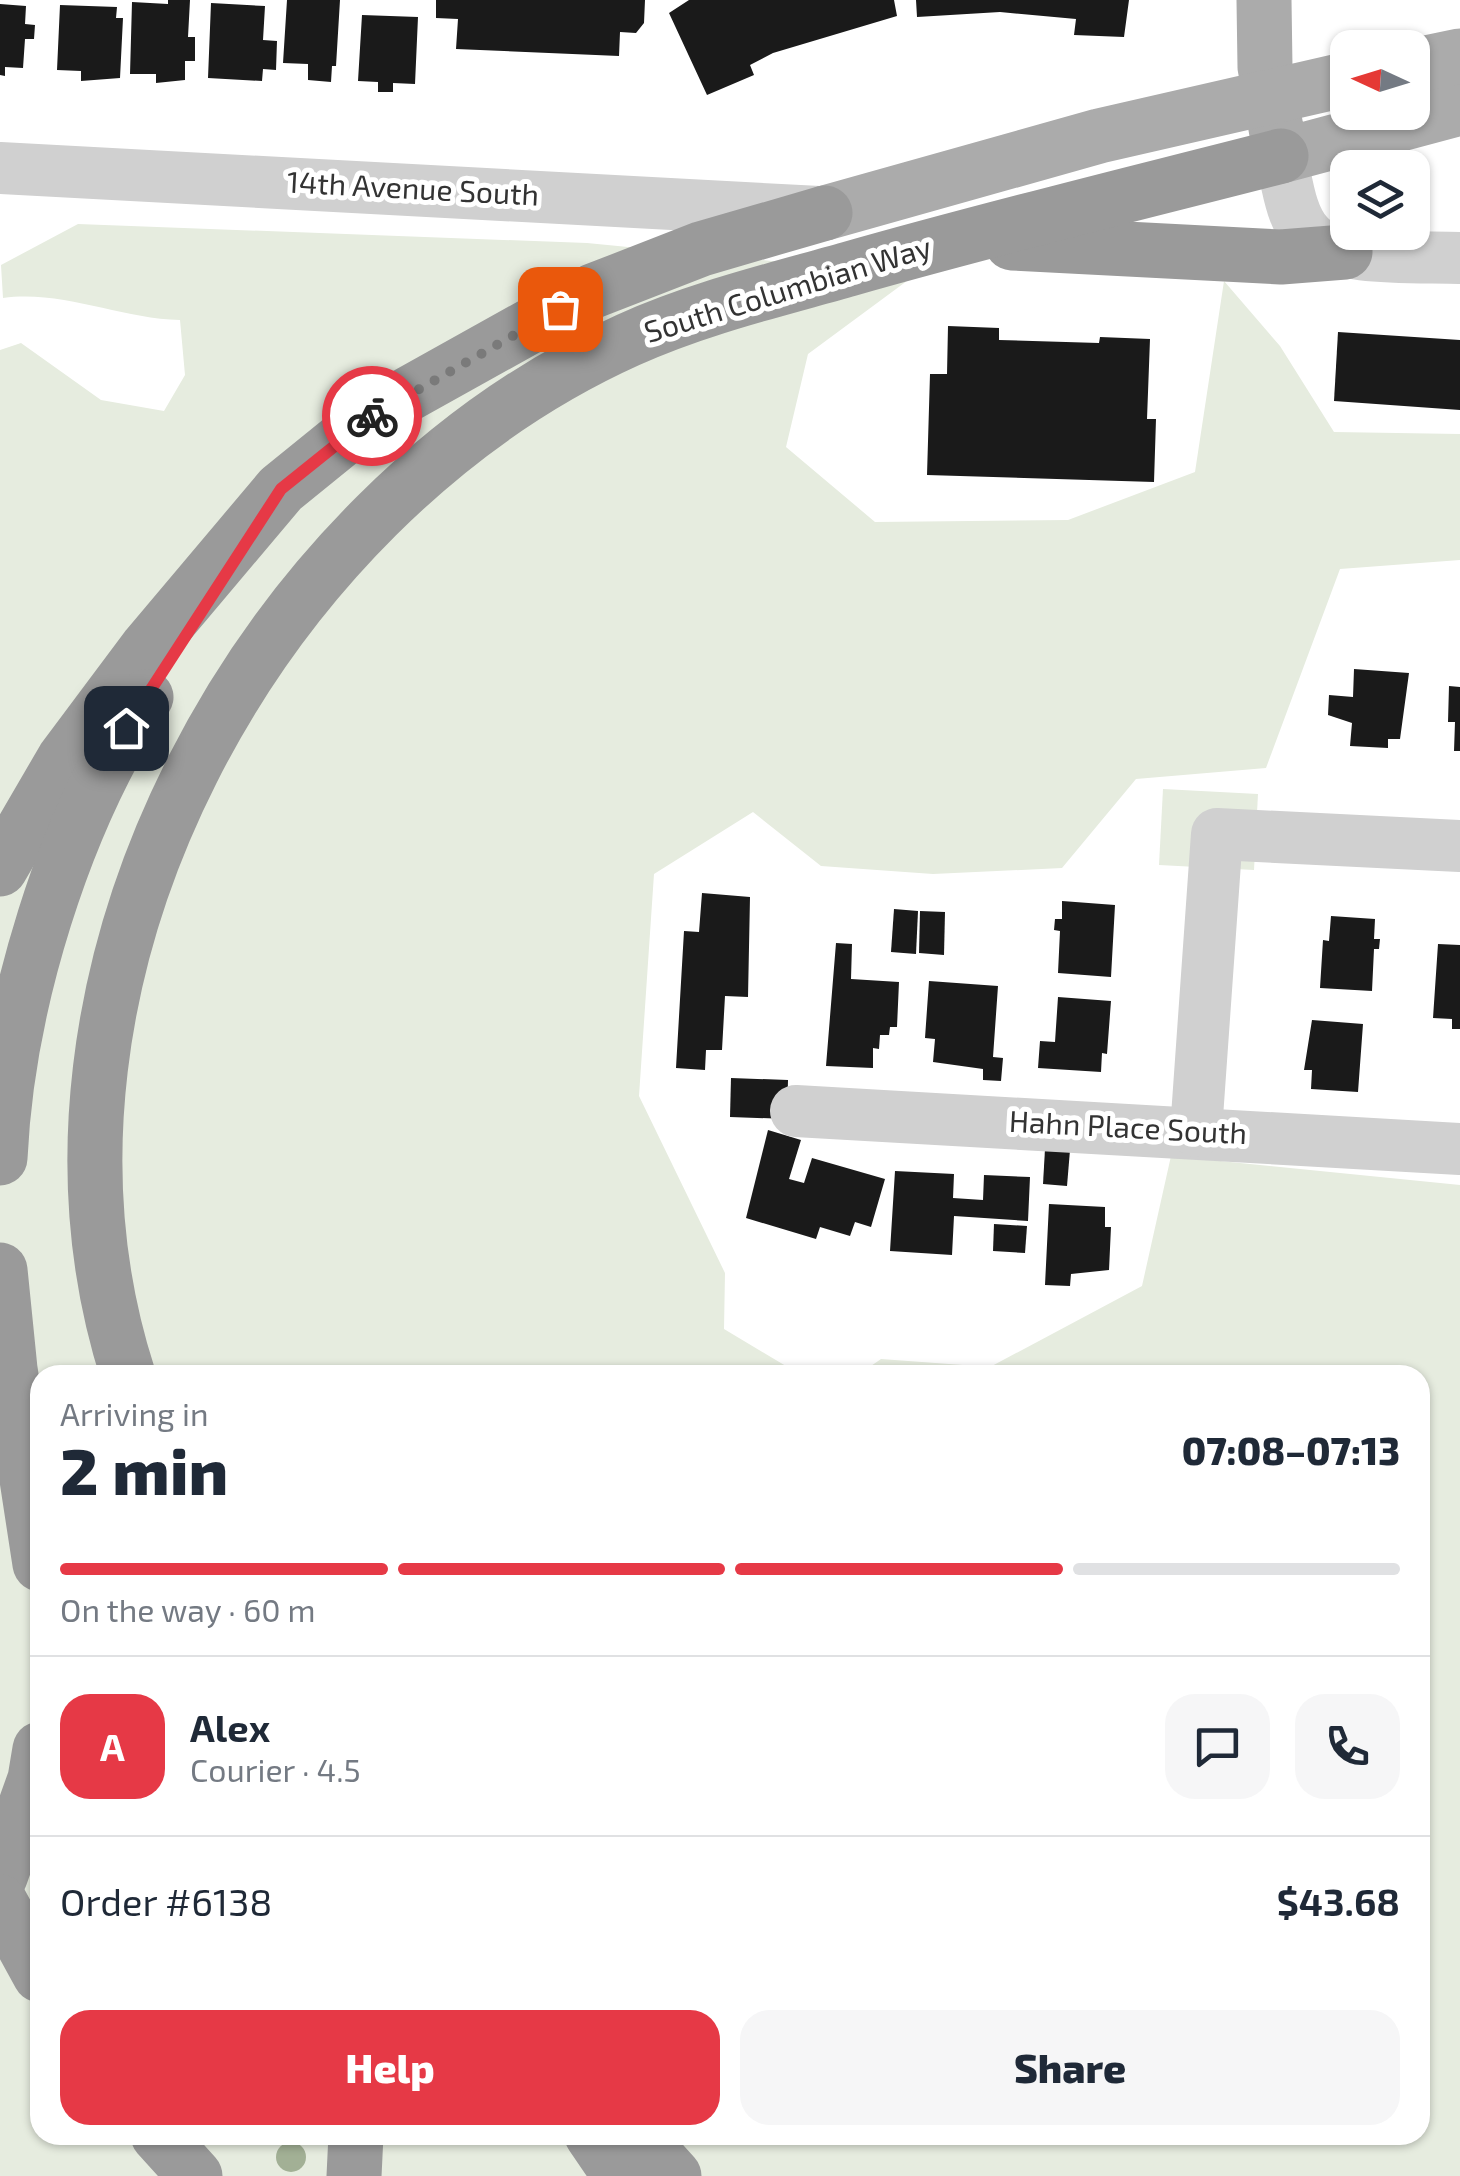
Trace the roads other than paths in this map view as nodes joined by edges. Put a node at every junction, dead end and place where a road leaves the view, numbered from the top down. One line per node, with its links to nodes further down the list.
1 (1264, 0): 5 (main road)
2 (1460, 56): 3 (main road)
3 (1430, 62)
4 (1330, 83): 5 (main road, South Columbian Way)
5 (1269, 95): 7 (main road); 9 (main road, South Columbian Way)
6 (1460, 108): 7 (main road, South Columbian Way)
7 (1281, 156): 10 (highway, South Columbian Way); 11 (street)
8 (0, 168): 9 (street, 14th Avenue South)
9 (825, 213): 13 (highway, South Columbian Way)
10 (934, 244): 11 (highway); 19 (highway, South Columbian Way)
11 (1345, 252): 12 (street)
12 (1460, 258)
13 (281, 489): 15 (highway); 20 (highway)
14 (1460, 846): 17 (street)
15 (0, 869)
16 (796, 1111): 17 (street, Hahn Place South)
17 (1196, 1131): 18 (street, Hahn Place South)
18 (1460, 1149)
19 (90, 1157): 22 (highway); 23 (highway, South Columbian Way)
20 (0, 1158)
21 (0, 1270): 24 (highway)
22 (97, 1365)
23 (126, 1365)
24 (30, 1490)
25 (30, 1791): 26 (highway)
26 (0, 1878)
27 (0, 1902): 28 (highway)
28 (30, 1956)
29 (149, 2145): 34 (highway)
30 (167, 2145): 35 (highway)
31 (356, 2145): 36 (highway)
32 (599, 2145): 37 (highway)
33 (646, 2145): 38 (highway)
34 (170, 2176)
35 (195, 2176)
36 (354, 2176)
37 (620, 2176)
38 (674, 2176)

